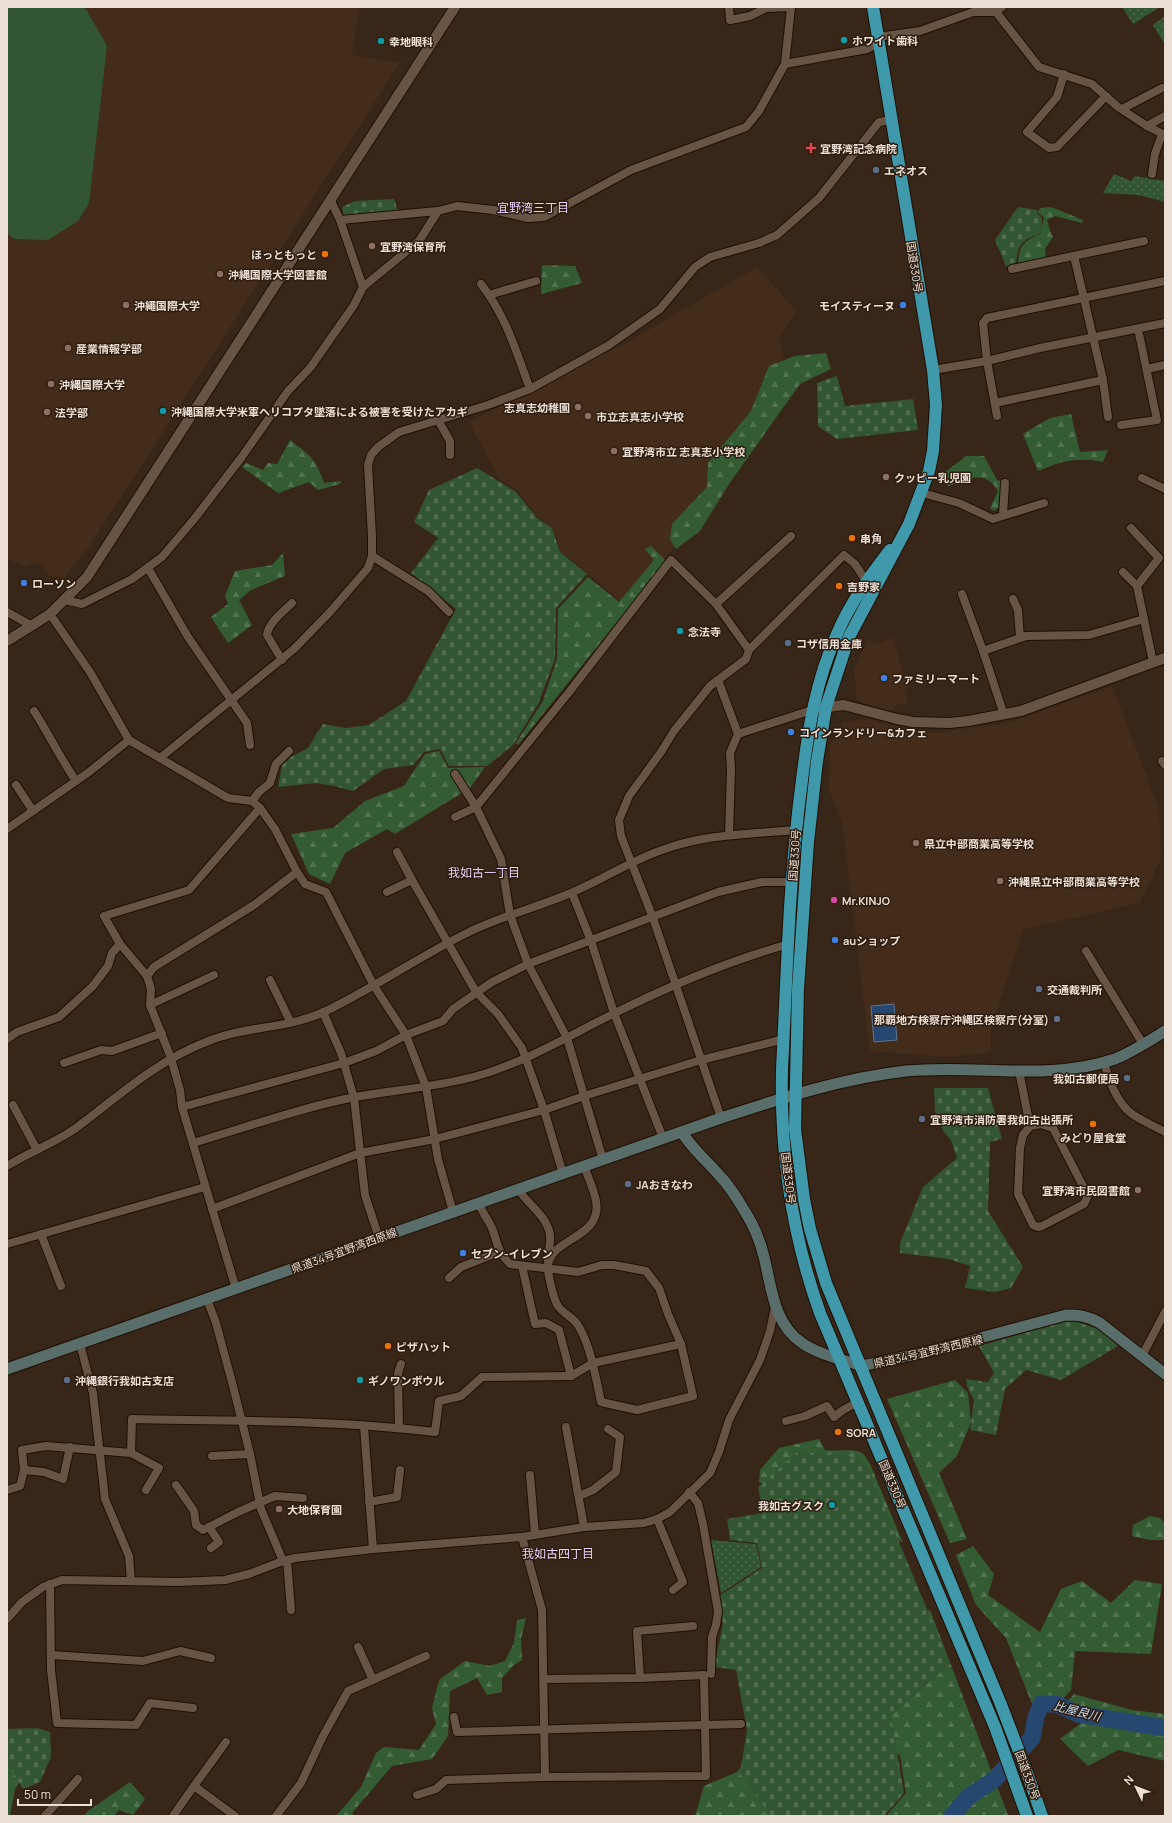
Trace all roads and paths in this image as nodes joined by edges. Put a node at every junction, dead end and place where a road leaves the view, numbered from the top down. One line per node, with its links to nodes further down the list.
1 (455, 7): 17 (street)
2 (729, 7): 3 (street)
3 (791, 7): 7 (street)
4 (873, 7): 6 (highway, 国道330号)
5 (999, 10): 6 (street); 8 (street)
6 (878, 40): 7 (street); 13 (highway, 国道330号)
7 (785, 64): 18 (street)
8 (1064, 74): 10 (street); 10 (street)
9 (1162, 88): 11 (street)
10 (1106, 96): 11 (street)
11 (1122, 109): 14 (street)
12 (1165, 116): 14 (street)
13 (891, 120): 35 (highway, 国道330号); 37 (street)
14 (1147, 126): 15 (street)
15 (1164, 135): 16 (street)
16 (1152, 174)
17 (330, 199): 19 (street); 60 (street)
18 (438, 212): 19 (street); 26 (street)
19 (340, 220): 26 (street)
20 (1144, 241): 21 (street)
21 (1074, 256): 22 (street); 28 (street)
22 (1012, 269)
23 (536, 281): 27 (street)
24 (1165, 281): 28 (street)
25 (481, 284): 27 (street)
26 (363, 287): 54 (street)
27 (489, 295): 37 (street)
28 (1085, 297): 31 (street); 32 (street)
29 (1165, 323): 30 (street)
30 (1138, 329): 31 (street); 34 (street)
31 (1093, 338): 32 (street); 36 (street)
32 (987, 362): 35 (street); 38 (street)
33 (1165, 365): 34 (street)
34 (1147, 369): 42 (street)
35 (933, 370): 47 (highway, 国道330号)
36 (1103, 380): 38 (street); 40 (street)
37 (530, 389): 41 (street)
38 (995, 403): 39 (street)
39 (997, 416)
40 (1108, 417)
41 (438, 420): 43 (street); 53 (street)
42 (1122, 425)
43 (450, 455)
44 (1142, 478): 46 (street)
45 (1005, 483): 49 (street)
46 (1165, 489)
47 (922, 493): 49 (street); 50 (highway, 国道330号)
48 (1044, 503): 49 (street)
49 (1003, 515)
50 (909, 524): 56 (highway, 国道330号); 58 (highway, 国道330号)
51 (1131, 528): 57 (street)
52 (791, 536): 63 (street)
53 (372, 556): 65 (street); 74 (street)
54 (148, 568): 60 (street); 77 (street)
55 (1123, 572): 57 (street)
56 (866, 581): 58 (street); 71 (street); 79 (highway, 国道330号)
57 (1137, 586): 67 (street)
58 (877, 588): 78 (highway, 国道330号)
59 (962, 594): 72 (street)
60 (65, 600): 66 (street)
61 (1013, 600): 69 (street)
62 (292, 603): 74 (street)
63 (716, 604): 71 (street); 91 (street)
64 (7, 612): 68 (street)
65 (449, 612)
66 (50, 614): 68 (street); 83 (street)
67 (1144, 619): 69 (street); 75 (street)
68 (32, 626): 70 (street)
69 (1020, 638): 72 (street)
70 (7, 641)
71 (749, 650): 76 (street)
72 (983, 651): 81 (street)
73 (1165, 658): 75 (street)
74 (282, 660): 77 (street)
75 (1152, 662): 81 (street)
76 (718, 680): 82 (street); 99 (street)
77 (230, 701): 84 (street); 86 (street)
78 (826, 707): 79 (street); 81 (street); 139 (highway, 国道330号)
79 (812, 710): 82 (street); 96 (highway, 国道330号)
80 (34, 711): 88 (street)
81 (1004, 715)
82 (738, 734): 97 (street)
83 (129, 740): 86 (street); 88 (street)
84 (250, 745)
85 (289, 750): 90 (street)
86 (160, 758): 90 (street)
87 (456, 774): 91 (street)
88 (76, 780): 93 (street)
89 (16, 785): 93 (street)
90 (252, 801): 92 (street)
91 (476, 807): 94 (street); 105 (street)
92 (260, 808): 100 (street); 109 (street)
93 (33, 810): 95 (street)
94 (455, 817)
95 (7, 829)
96 (795, 830): 97 (street); 102 (highway, 国道330号)
97 (729, 835): 99 (street)
98 (397, 852): 101 (street)
99 (632, 862): 104 (street); 106 (street)
100 (297, 872): 114 (street); 117 (street)
101 (412, 880): 103 (street); 108 (street)
102 (792, 882): 106 (street); 110 (highway, 国道330号)
103 (387, 892)
104 (572, 893): 105 (street); 107 (street)
105 (510, 915): 108 (street); 112 (street)
106 (653, 918): 107 (street); 116 (street)
107 (591, 941): 112 (street); 121 (street)
108 (449, 943): 117 (street); 118 (street)
109 (120, 944): 114 (street); 127 (street)
110 (789, 944): 116 (street); 128 (highway, 国道330号)
111 (1086, 951): 129 (street)
112 (528, 964): 118 (street); 126 (street)
113 (214, 975): 119 (street)
114 (147, 976): 119 (street)
115 (270, 980): 122 (street)
116 (674, 984): 121 (street); 132 (street)
117 (374, 986): 120 (street); 125 (street)
118 (476, 992): 125 (street); 131 (street)
119 (150, 1005): 124 (street)
120 (322, 1012): 122 (street); 135 (street)
121 (614, 1013): 126 (street); 137 (street)
122 (290, 1022): 130 (street)
123 (1165, 1031): 129 (main road, 県道34号宜野湾西原線)
124 (162, 1033): 130 (street); 134 (street)
125 (406, 1036): 135 (street); 138 (street)
126 (567, 1038): 131 (street); 140 (street)
127 (7, 1039)
128 (784, 1039): 132 (street); 142 (highway, 国道330号)
129 (1143, 1044): 133 (main road, 県道34号宜野湾西原線)
130 (171, 1058): 144 (street); 153 (street)
131 (525, 1058): 138 (street); 145 (street)
132 (701, 1060): 137 (street); 146 (street)
133 (1104, 1062): 136 (main road, 県道34号宜野湾西原線); 149 (street)
134 (64, 1063)
135 (344, 1063): 141 (street); 144 (street)
136 (1019, 1071): 139 (main road, 県道34号宜野湾西原線); 147 (street)
137 (640, 1079): 140 (street); 150 (street)
138 (426, 1086): 141 (street); 151 (street)
139 (795, 1094): 142 (main road, 県道34号宜野湾西原線); 182 (highway, 国道330号)
140 (584, 1096): 145 (street); 155 (street)
141 (354, 1098): 152 (street); 154 (street)
142 (781, 1099): 146 (main road, 県道34号宜野湾西原線); 179 (highway, 国道330号)
143 (12, 1105): 153 (street)
144 (182, 1107): 152 (street)
145 (544, 1110): 151 (street); 158 (street)
146 (721, 1118): 148 (main road, 県道34号宜野湾西原線)
147 (1030, 1126): 147 (street)
148 (682, 1132): 150 (main road, 県道34号宜野湾西原線); 174 (main road, 県道34号宜野湾西原線)
149 (1165, 1132)
150 (663, 1138): 155 (main road, 県道34号宜野湾西原線)
151 (435, 1139): 154 (street); 163 (street)
152 (193, 1143): 159 (street)
153 (36, 1150): 156 (street)
154 (360, 1153): 162 (street); 165 (street)
155 (603, 1160): 157 (main road, 県道34号宜野湾西原線)
156 (7, 1166)
157 (584, 1166): 158 (main road, 県道34号宜野湾西原線); 169 (street)
158 (563, 1174): 160 (main road, 県道34号宜野湾西原線)
159 (205, 1187): 162 (street); 164 (street)
160 (518, 1189): 161 (main road, 県道34号宜野湾西原線); 169 (street)
161 (479, 1203): 163 (main road, 県道34号宜野湾西原線); 167 (street)
162 (212, 1209): 172 (street)
163 (453, 1212): 165 (main road, 県道34号宜野湾西原線)
164 (41, 1234): 166 (street); 171 (street)
165 (379, 1238): 172 (main road, 県道34号宜野湾西原線)
166 (7, 1244)
167 (499, 1252): 168 (street); 170 (street)
168 (522, 1266): 169 (street); 185 (street)
169 (548, 1266): 177 (street); 181 (street)
170 (448, 1278)
171 (61, 1286)
172 (236, 1289): 173 (main road, 県道34号宜野湾西原線)
173 (206, 1299): 176 (main road, 県道34号宜野湾西原線); 187 (street)
174 (775, 1307): 179 (main road, 県道34号宜野湾西原線); 204 (street)
175 (1165, 1312): 178 (street)
176 (80, 1344): 183 (main road, 県道34号宜野湾西原線); 194 (street)
177 (680, 1344): 181 (street); 181 (street)
178 (1142, 1356): 182 (main road, 県道34号宜野湾西原線); 184 (main road, 県道34号宜野湾西原線)
179 (839, 1358): 182 (main road, 県道34号宜野湾西原線); 186 (highway, 国道330号)
180 (401, 1364): 191 (street)
181 (593, 1364): 185 (street)
182 (859, 1365): 246 (highway, 国道330号)
183 (7, 1369)
184 (1165, 1374)
185 (571, 1376): 191 (street)
186 (858, 1402): 188 (street); 245 (highway, 国道330号)
187 (241, 1421): 189 (street); 195 (street); 196 (street)
188 (786, 1421)
189 (364, 1426): 191 (street); 207 (street)
190 (566, 1427): 205 (street)
191 (399, 1428)
192 (608, 1429): 205 (street)
193 (70, 1447): 194 (street); 198 (street); 198 (street)
194 (99, 1450): 195 (street); 217 (street)
195 (131, 1453): 203 (street)
196 (250, 1454): 197 (street); 208 (street)
197 (212, 1456)
198 (24, 1470): 202 (street)
199 (400, 1470): 207 (street)
200 (530, 1475): 212 (street)
201 (176, 1485): 210 (street)
202 (7, 1490)
203 (146, 1490)
204 (689, 1492): 209 (street); 227 (street)
205 (579, 1496): 211 (street)
206 (303, 1498): 208 (street)
207 (369, 1502): 215 (street)
208 (260, 1504): 210 (street); 216 (street)
209 (657, 1519): 211 (street); 219 (street)
210 (209, 1527): 214 (street)
211 (584, 1527): 212 (street)
212 (535, 1534): 213 (street)
213 (522, 1537): 215 (street); 229 (street)
214 (211, 1548)
215 (373, 1549): 216 (street)
216 (285, 1560): 217 (street); 220 (street)
217 (131, 1581): 218 (street)
218 (50, 1584): 221 (street); 224 (street)
219 (673, 1590)
220 (291, 1610)
221 (7, 1619)
222 (693, 1626): 228 (street)
223 (358, 1647): 230 (street)
224 (51, 1655): 226 (street); 231 (street)
225 (426, 1656): 230 (street)
226 (211, 1658)
227 (711, 1674)
228 (640, 1678): 229 (street); 234 (street)
229 (544, 1679): 235 (street)
230 (373, 1680): 244 (street)
231 (193, 1708)
232 (454, 1717): 235 (street)
233 (742, 1724): 234 (street)
234 (704, 1725): 235 (street); 237 (street)
235 (544, 1729): 237 (street)
236 (226, 1742): 239 (street)
237 (545, 1777): 240 (street)
238 (78, 1779): 241 (street)
239 (194, 1786): 242 (street); 243 (street)
240 (417, 1795)
241 (45, 1816)
242 (173, 1816)
243 (233, 1816)
244 (276, 1816)
245 (1028, 1816)
246 (1042, 1816)

